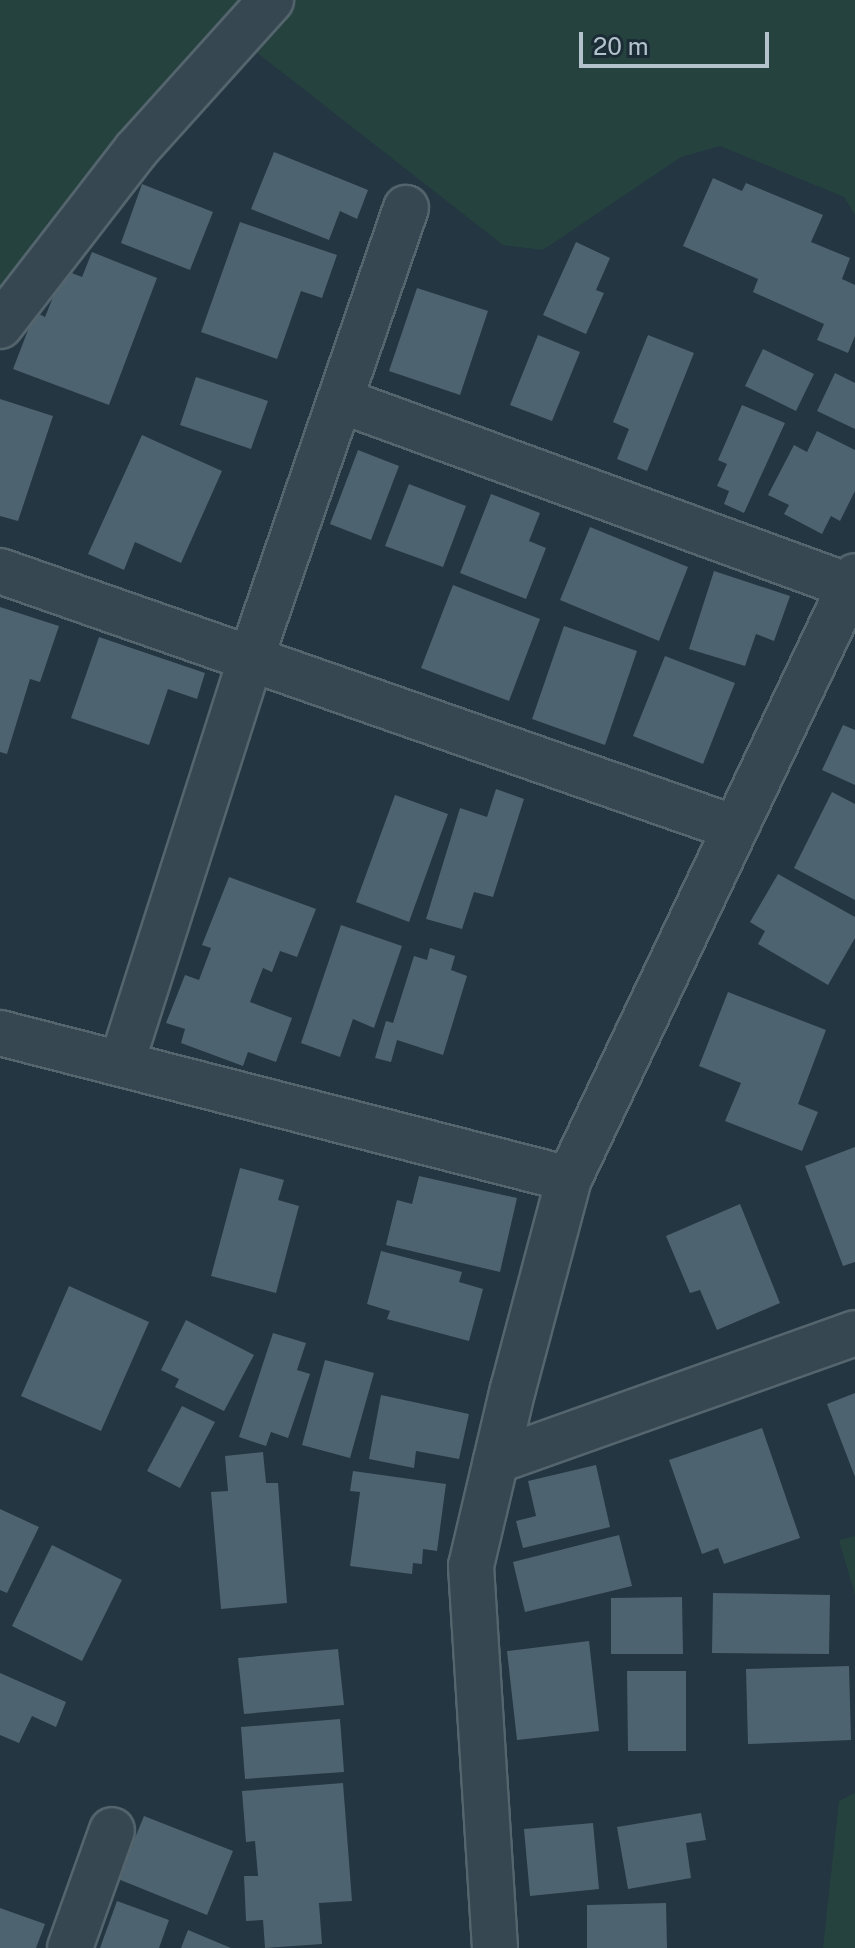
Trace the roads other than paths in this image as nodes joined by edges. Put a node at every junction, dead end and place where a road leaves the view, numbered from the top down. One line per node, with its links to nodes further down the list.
1 (271, 0): 3 (street)
2 (406, 208): 4 (street)
3 (0, 326)
4 (342, 401): 6 (street); 7 (street)
5 (0, 571): 7 (street)
6 (852, 581): 8 (street)
7 (251, 658): 8 (street); 10 (street)
8 (732, 827): 11 (street)
9 (0, 1033): 10 (street)
10 (122, 1062): 11 (street)
11 (569, 1179): 13 (street)
12 (855, 1333): 13 (street)
13 (496, 1461): 16 (street)
14 (112, 1830): 15 (street)
15 (70, 1948)
16 (495, 1948)

